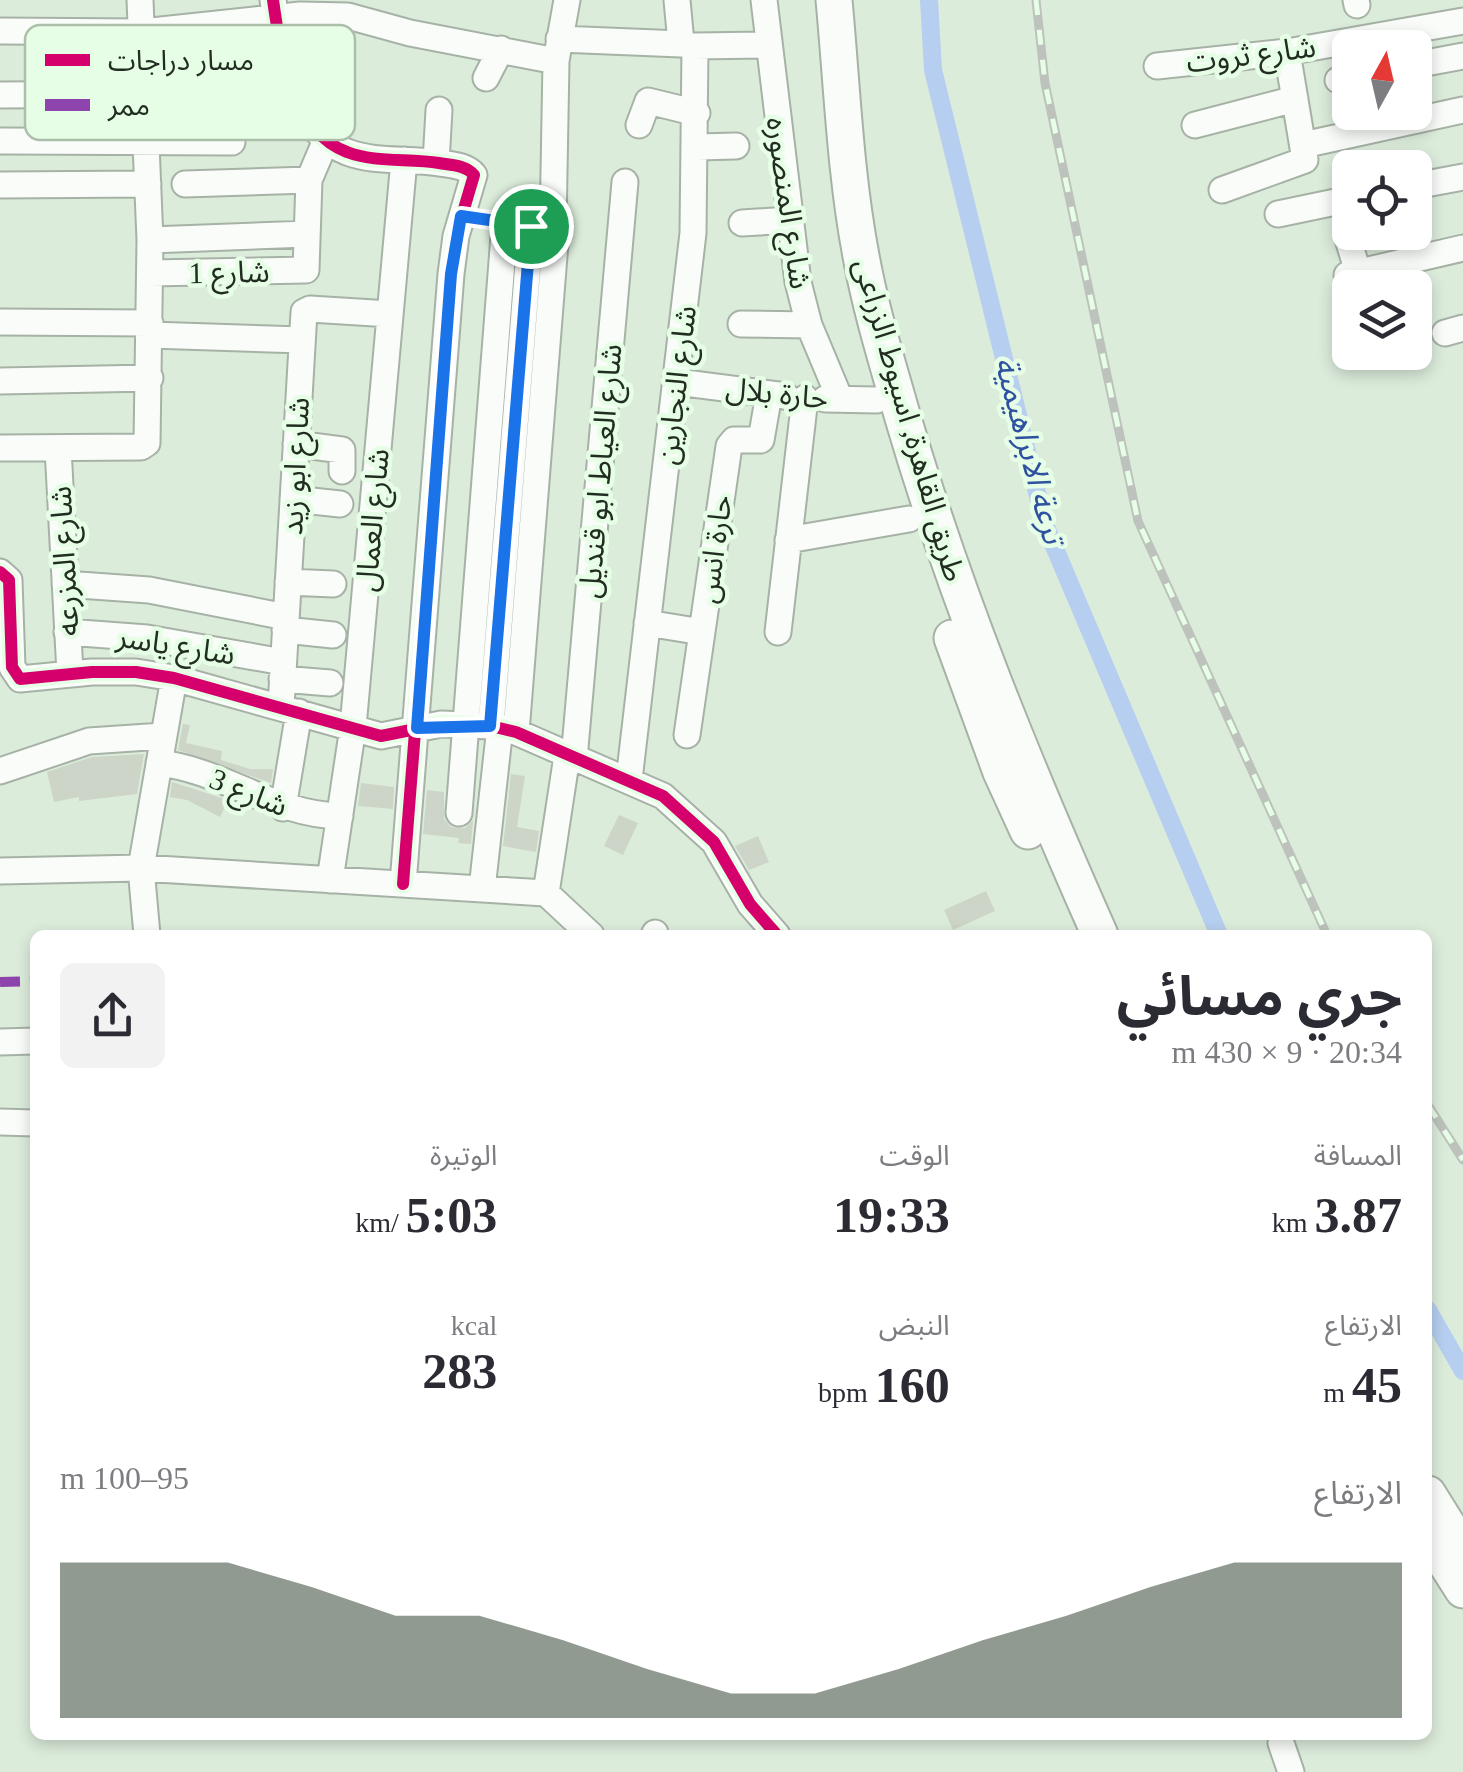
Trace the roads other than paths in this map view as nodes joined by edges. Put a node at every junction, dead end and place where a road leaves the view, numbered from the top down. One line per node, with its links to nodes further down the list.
1 (140, 0): 9 (street)
2 (567, 0): 16 (street)
3 (677, 0): 13 (street, شارع النجارين)
4 (764, 0): 14 (street, شارع المنصوره)
5 (813, 0): 71 (highway, طريق القاهرة, اسيوط الزراعى)
6 (834, 0): 117 (highway, طريق القاهرة, اسيوط الزراعى)
7 (276, 20): 10 (street); 15 (street)
8 (1463, 21): 17 (street, شارع ثروت)
9 (142, 25)
10 (220, 25)
11 (0, 30): 12 (street)
12 (25, 30)
13 (688, 45): 14 (street); 16 (street); 27 (street, شارع النجارين)
14 (768, 45): 51 (street, شارع المنصوره)
15 (501, 49): 16 (street); 21 (street)
16 (558, 50): 53 (street)
17 (1287, 52): 20 (street, شارع ثروت); 24 (street)
18 (1463, 56): 19 (street)
19 (1432, 62)
20 (1157, 66)
21 (486, 78)
22 (25, 93): 23 (street)
23 (0, 95)
24 (1295, 99): 29 (street); 35 (street)
25 (439, 110): 39 (street)
26 (1463, 110): 35 (street)
27 (697, 113): 28 (street); 37 (street, شارع النجارين)
28 (639, 125)
29 (1194, 126)
30 (146, 140): 34 (street)
31 (326, 140): 38 (street); 41 (street)
32 (0, 141): 34 (street)
33 (232, 142): 34 (street)
34 (146, 143): 44 (street)
35 (1304, 145): 47 (street)
36 (736, 146): 37 (street)
37 (697, 147): 67 (street, شارع النجارين)
38 (404, 160): 39 (street); 59 (street, شارع العمال)
39 (436, 162): 50 (street)
40 (1463, 176): 43 (street)
41 (309, 180): 45 (street); 54 (street)
42 (625, 182): 100 (street, شارع العياط ابو قنديل)
43 (1432, 182)
44 (148, 184): 46 (street); 55 (street)
45 (184, 184)
46 (0, 185)
47 (1222, 190)
48 (1332, 204): 49 (street)
49 (1278, 214)
50 (461, 216): 53 (street); 96 (street)
51 (790, 220): 52 (street); 62 (street, شارع المنصوره)
52 (742, 223)
53 (530, 226): 97 (street); 97 (street)
54 (307, 234): 55 (street); 58 (street, شارع 1)
55 (150, 240): 58 (street)
56 (1463, 248): 57 (street)
57 (1349, 250)
58 (150, 273): 63 (street)
59 (390, 314): 64 (street); 95 (street, شارع العمال)
60 (0, 322): 63 (street)
61 (741, 324): 62 (street)
62 (809, 325): 70 (street, شارع المنصوره)
63 (150, 329): 64 (street); 65 (street)
64 (302, 340): 72 (street, شارع ابو زيد)
65 (150, 378): 66 (street); 74 (street)
66 (0, 381)
67 (676, 382): 68 (street, حارة بلال); 85 (street, شارع النجارين)
68 (768, 394): 69 (street, حارة بلال); 87 (street, حارة انس)
69 (805, 398): 70 (street, حارة بلال); 79 (street)
70 (840, 399): 71 (street, حارة بلال)
71 (878, 400): 78 (highway, طريق القاهرة, اسيوط الزراعى)
72 (296, 444): 75 (street); 76 (street, شارع ابو زيد)
73 (0, 448): 74 (street)
74 (58, 448): 82 (street, شارع المزرعه)
75 (342, 470)
76 (293, 499): 77 (street); 81 (street, شارع ابو زيد)
77 (340, 504)
78 (910, 518): 79 (street); 116 (highway, طريق القاهرة, اسيوط الزراعى)
79 (788, 540): 88 (street)
80 (0, 572): 91 (street)
81 (288, 582): 83 (street); 84 (street, شارع ابو زيد)
82 (65, 584): 84 (street); 86 (street, شارع المزرعه)
83 (333, 584)
84 (286, 623): 89 (street); 90 (street, شارع ابو زيد)
85 (648, 623): 87 (street); 103 (street, شارع النجارين)
86 (68, 632): 90 (street, شارع ياسر); 91 (street, شارع المزرعه)
87 (702, 632): 98 (street, حارة انس)
88 (778, 632)
89 (333, 635)
90 (283, 670): 93 (street, شارع ياسر); 94 (street, شارع ابو زيد)
91 (70, 674): 92 (street)
92 (174, 678): 94 (street); 99 (street)
93 (330, 683)
94 (290, 710): 95 (street); 104 (street, شارع ابو زيد)
95 (353, 727): 96 (street); 106 (street, شارع العمال)
96 (417, 728): 97 (street); 110 (street)
97 (493, 728): 100 (street); 105 (street); 111 (street)
98 (688, 735)
99 (163, 736): 101 (street); 102 (street)
100 (570, 758): 103 (street); 112 (street, شارع العياط ابو قنديل)
101 (159, 763): 104 (street, شارع 3); 107 (street)
102 (0, 771)
103 (629, 780): 115 (street)
104 (284, 808): 106 (street, شارع 3)
105 (459, 813)
106 (340, 816): 109 (street, شارع العمال)
107 (140, 868): 108 (street); 109 (street); 113 (street)
108 (0, 871)
109 (330, 880): 110 (street)
110 (404, 884): 111 (street)
111 (482, 889): 112 (street)
112 (546, 892): 114 (street)
113 (146, 930)
114 (586, 930)
115 (766, 930)
116 (1073, 930)
117 (1098, 930)
118 (30, 1041): 119 (street)
119 (0, 1042)
120 (0, 1122): 121 (street)
121 (30, 1123)
122 (1432, 1500): 124 (highway)
123 (1432, 1540): 125 (highway)
124 (1463, 1550)
125 (1463, 1590)
126 (1281, 1743): 127 (street)
127 (1291, 1772)

